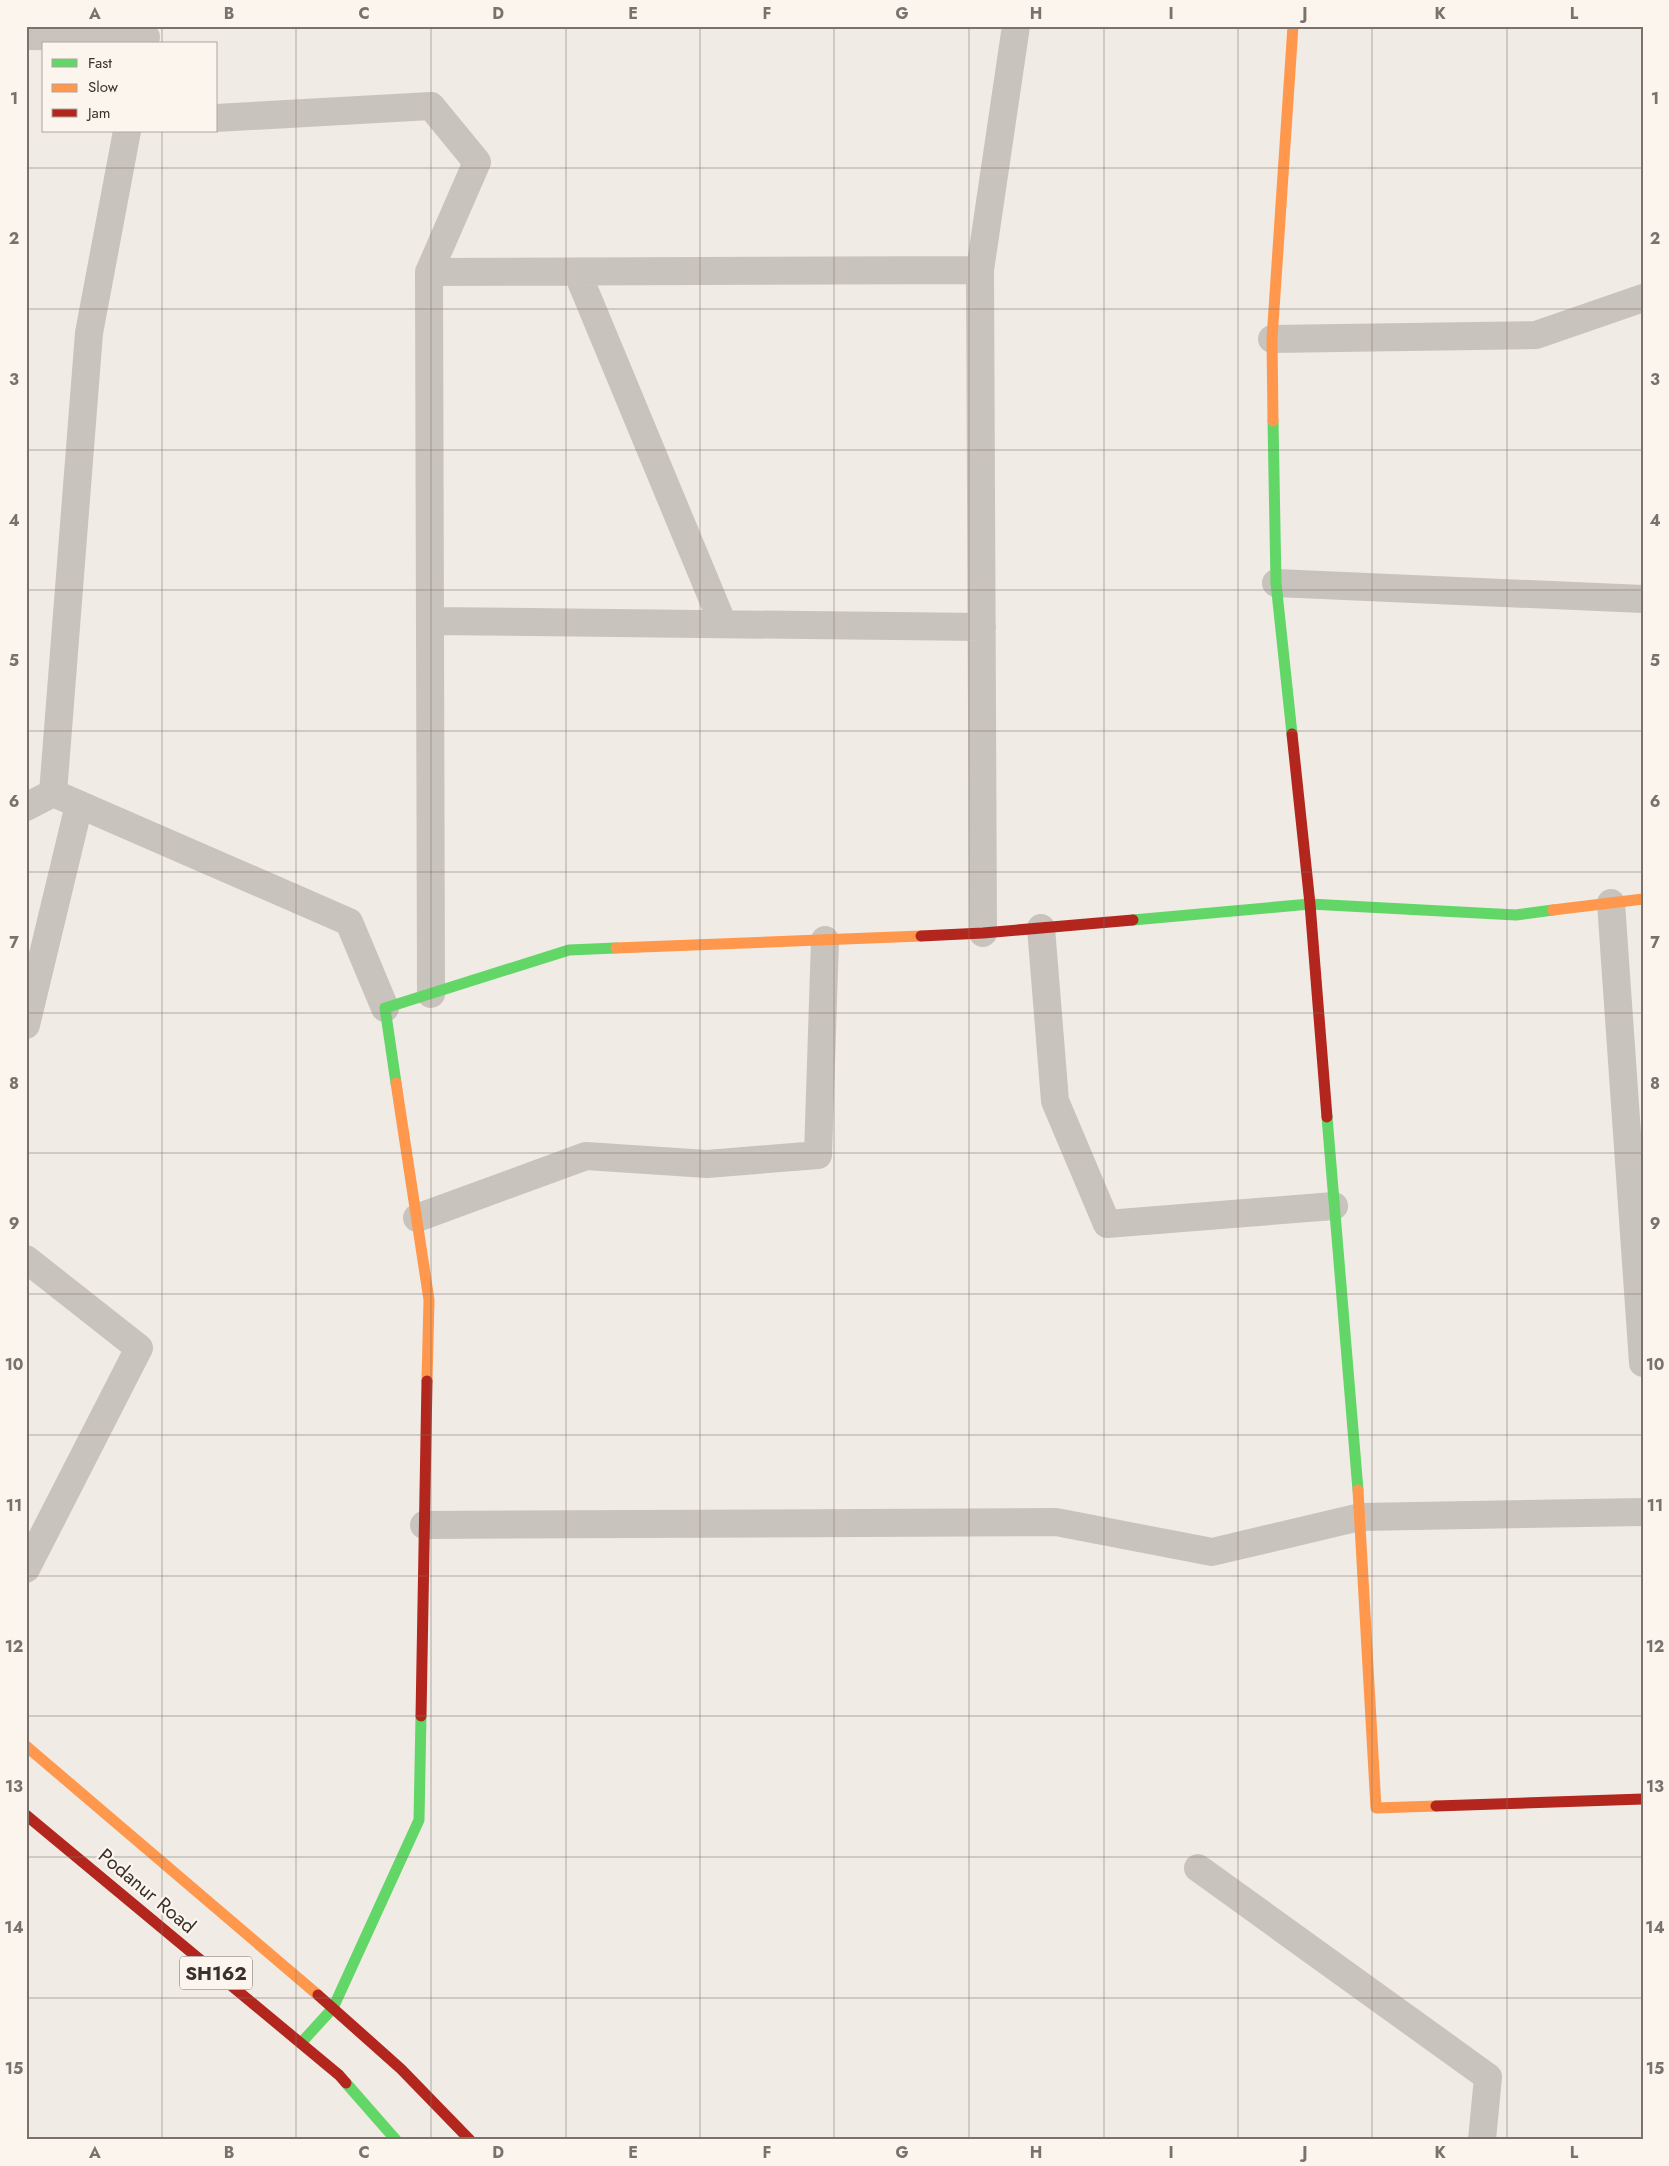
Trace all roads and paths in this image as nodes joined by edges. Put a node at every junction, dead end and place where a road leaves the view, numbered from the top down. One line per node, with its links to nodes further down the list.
1 (1016, 26): 7 (street)
2 (1293, 26): 11 (street)
3 (26, 36): 4 (street)
4 (146, 36)
5 (218, 118): 8 (street)
6 (127, 132): 17 (street)
7 (980, 270): 9 (street); 16 (street)
8 (428, 272): 9 (street); 14 (street)
9 (577, 272): 15 (street)
10 (1643, 298): 11 (street)
11 (1272, 339): 12 (street)
12 (1276, 583): 13 (street); 22 (street)
13 (1643, 599)
14 (430, 621): 15 (street); 26 (street)
15 (724, 624): 16 (street)
16 (982, 627): 24 (street)
17 (52, 793): 18 (street); 19 (street)
18 (79, 805): 27 (street); 28 (street)
19 (26, 807)
20 (1643, 899): 21 (street)
21 (1611, 903): 22 (street); 32 (street)
22 (1310, 904): 23 (street); 29 (street)
23 (1041, 928): 24 (street); 29 (street)
24 (983, 933): 25 (street)
25 (825, 940): 26 (street); 30 (street)
26 (431, 994): 27 (street)
27 (385, 1008): 30 (street)
28 (26, 1025)
29 (1334, 1206): 34 (street)
30 (417, 1218): 35 (street)
31 (26, 1259): 36 (street)
32 (1643, 1363)
33 (1643, 1512): 34 (street)
34 (1360, 1517): 35 (street); 38 (street)
35 (424, 1525): 41 (street)
36 (26, 1569)
37 (26, 1746): 41 (street)
38 (1643, 1799)
39 (26, 1815): 42 (street, Podanur Road / SH162)
40 (1198, 1868): 45 (street)
41 (333, 2008): 42 (street); 44 (street)
42 (300, 2043): 43 (street, Podanur Road / SH162)
43 (394, 2139)
44 (470, 2140)
45 (1482, 2140)

